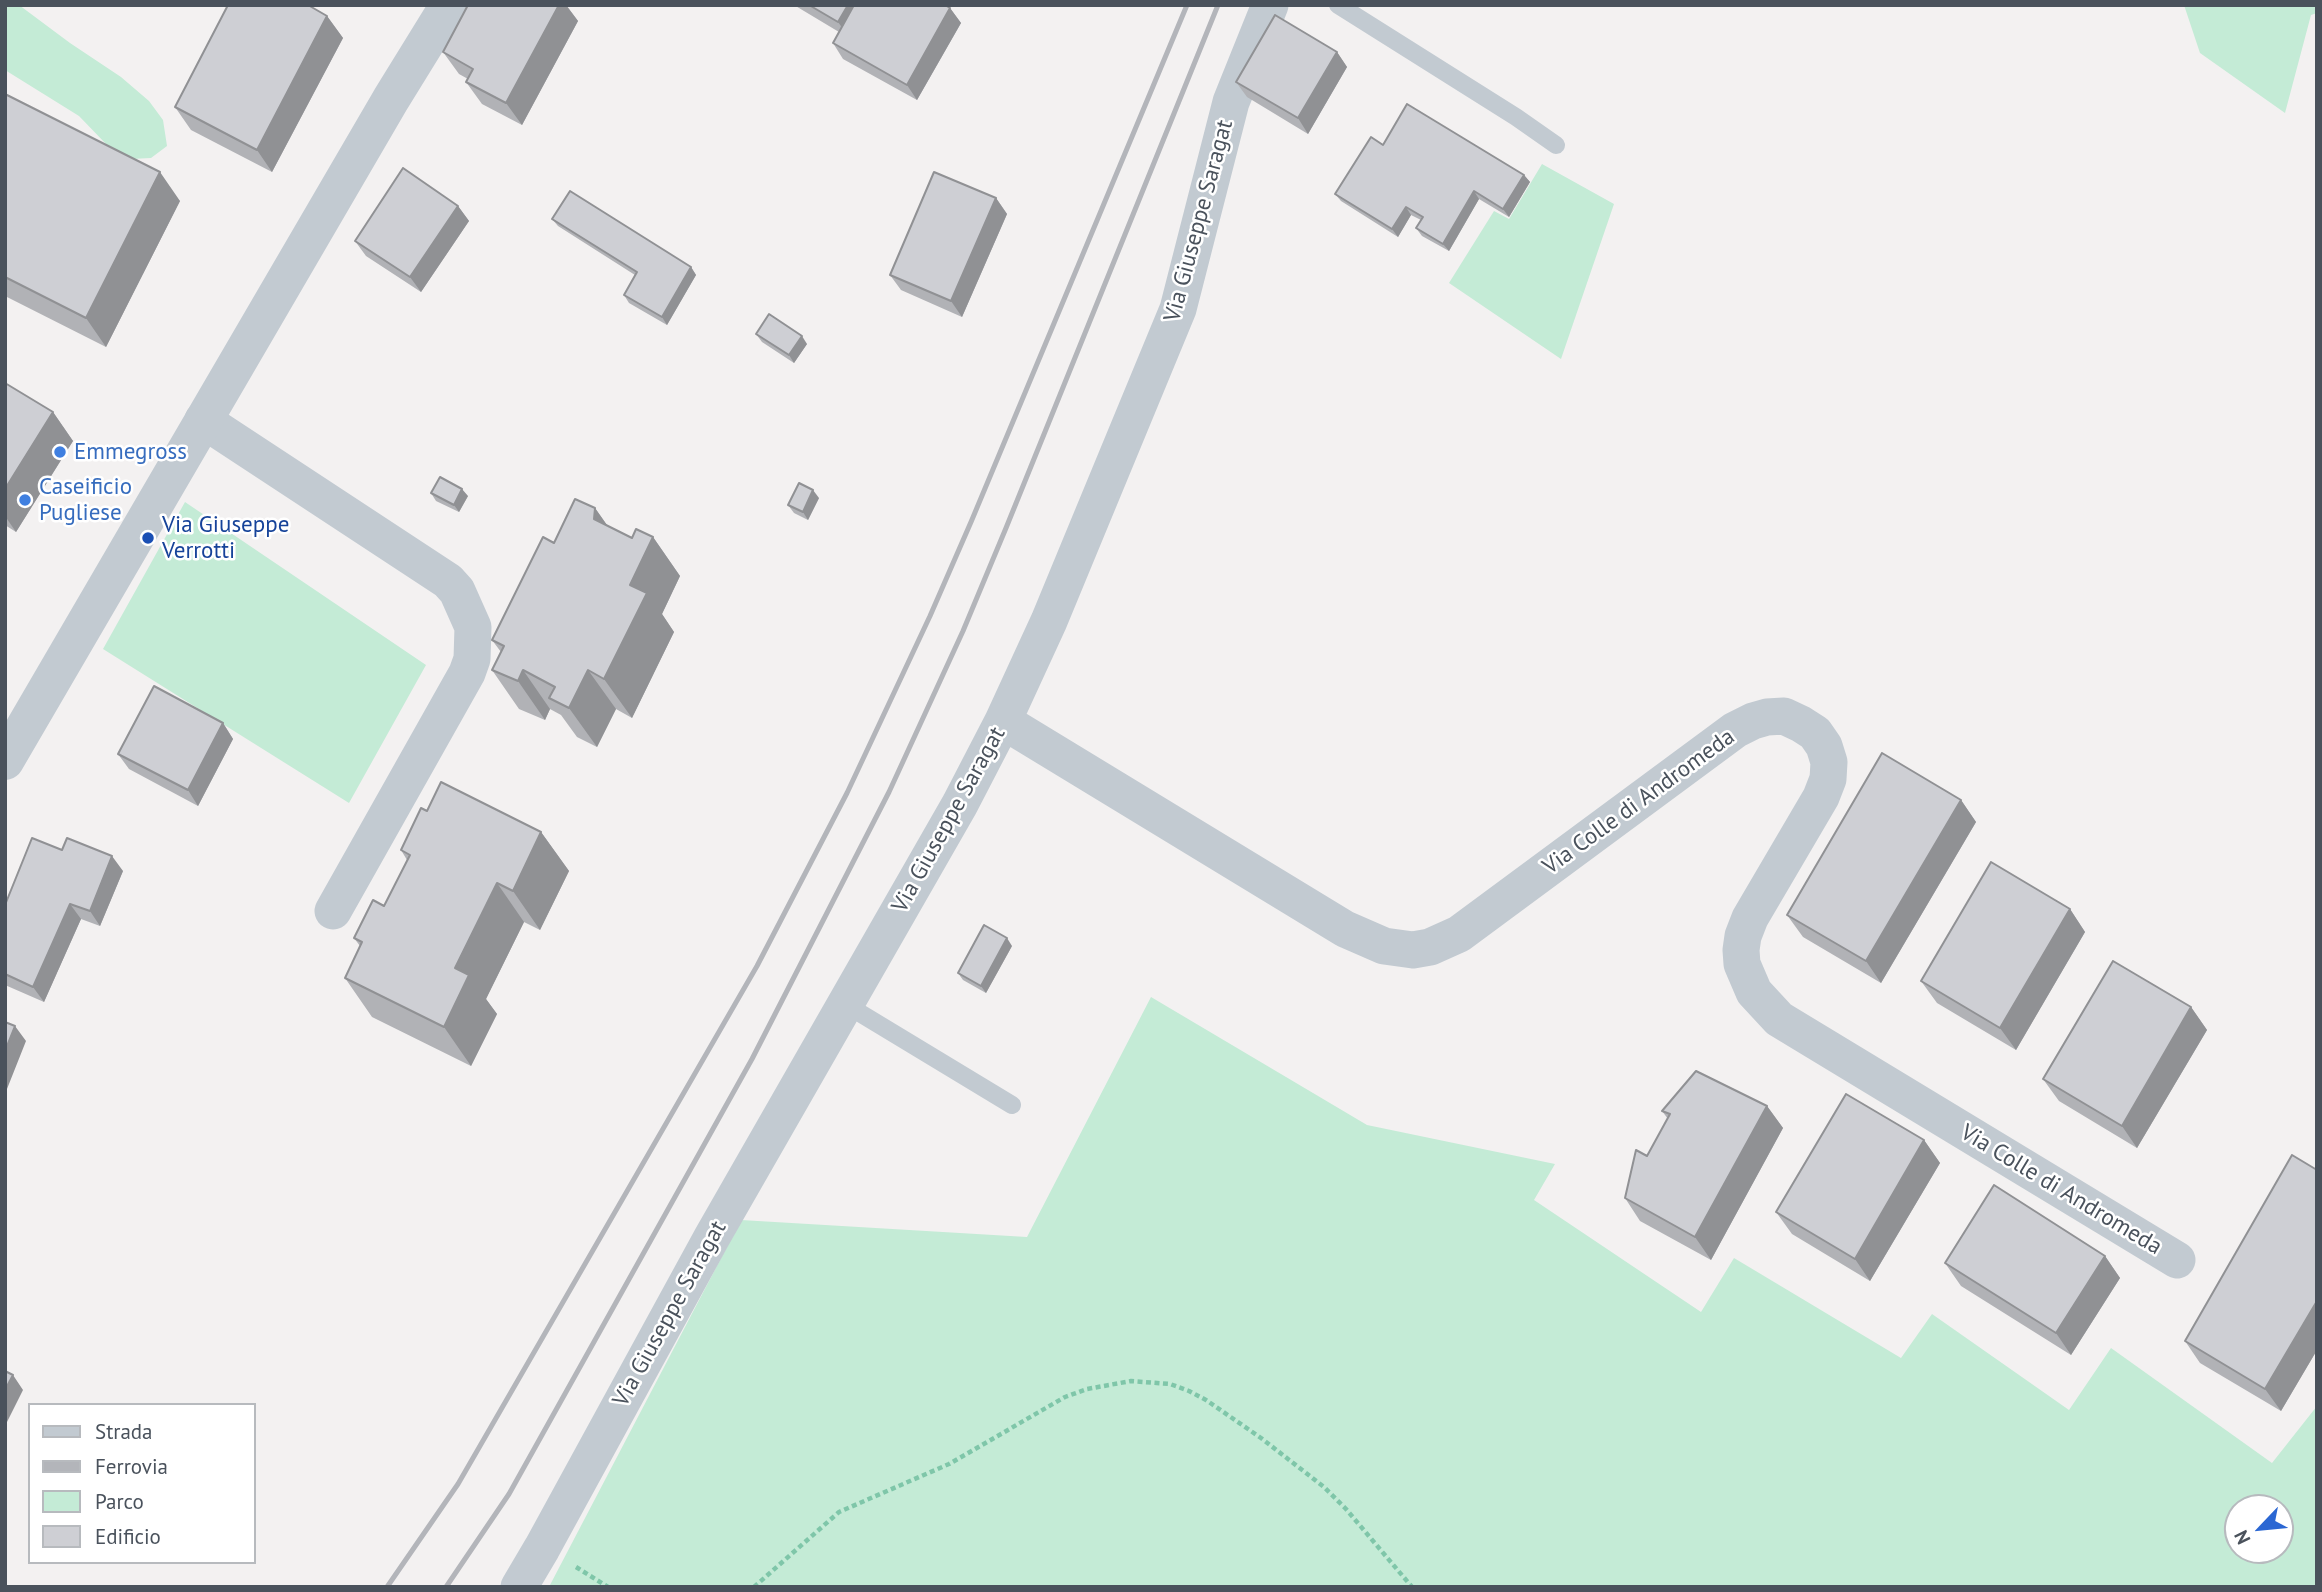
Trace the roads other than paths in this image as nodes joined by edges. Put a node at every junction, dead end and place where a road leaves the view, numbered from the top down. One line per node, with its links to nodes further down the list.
1 (449, 5): 5 (street)
2 (1270, 5): 6 (street, Via Giuseppe Saragat)
3 (1338, 5): 4 (lane)
4 (1556, 145)
5 (203, 420): 7 (street); 8 (street)
6 (1003, 721): 9 (street, Via Giuseppe Saragat); 11 (street, Via Colle di Andromeda)
7 (7, 752)
8 (332, 911)
9 (845, 1004): 10 (lane); 12 (street, Via Giuseppe Saragat)
10 (1012, 1105)
11 (2177, 1260)
12 (519, 1587)

